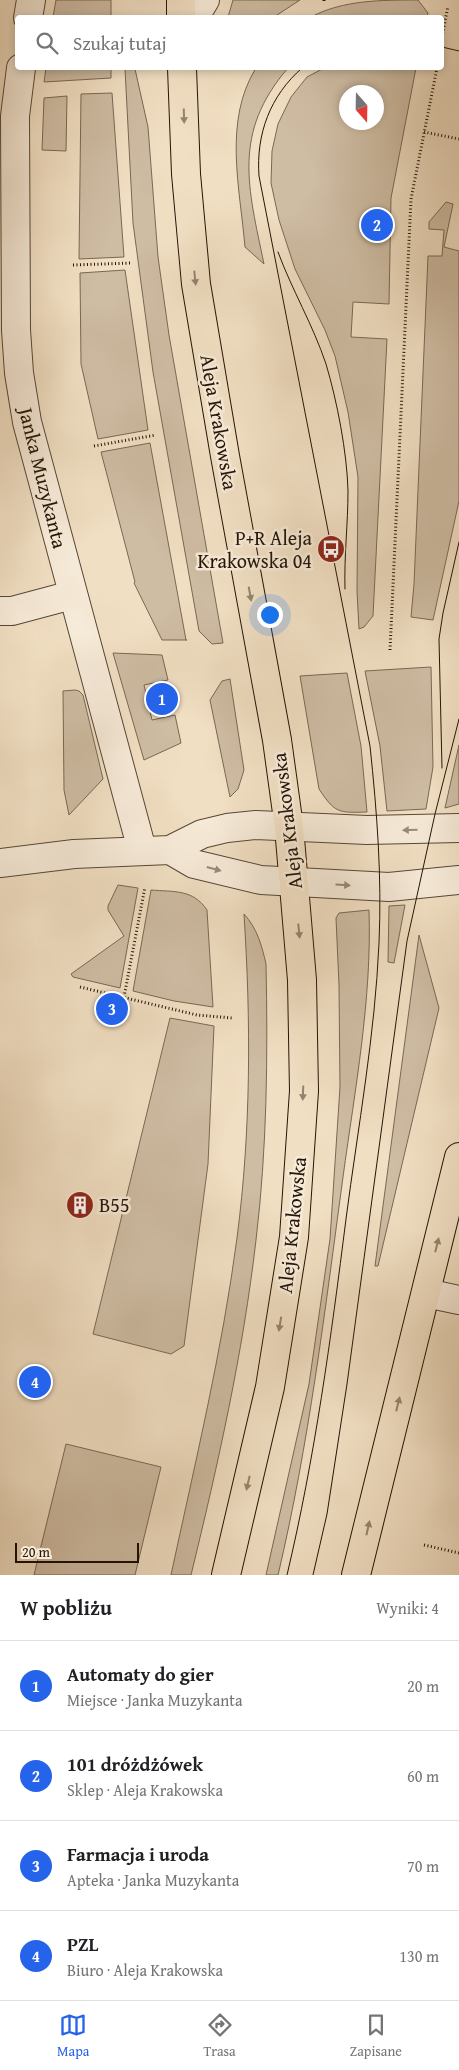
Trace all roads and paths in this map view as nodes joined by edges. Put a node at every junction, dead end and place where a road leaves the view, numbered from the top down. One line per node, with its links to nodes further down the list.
1 (31, 0): 5 (street)
2 (181, 0): 6 (main road)
3 (205, 0): 7 (street)
4 (448, 6): 8 (path)
5 (28, 15)
6 (181, 15)
7 (196, 15)
8 (444, 27)
9 (20, 70): 12 (street, Janka Muzykanta)
10 (182, 70): 22 (main road, Aleja Krakowska, one-way to 22)
11 (437, 70): 13 (path)
12 (7, 117): 19 (street, Janka Muzykanta)
13 (424, 132): 14 (path); 21 (path)
14 (459, 139)
15 (132, 263): 16 (path)
16 (73, 265)
17 (156, 435): 18 (path)
18 (94, 446)
19 (72, 595): 20 (street); 24 (street, Janka Muzykanta)
20 (0, 611)
21 (390, 650)
22 (289, 827): 23 (street, one-way to 22); 25 (street); 28 (main road, Aleja Krakowska)
23 (459, 828)
24 (142, 850): 25 (street); 26 (street)
25 (170, 850): 28 (street, one-way to 28)
26 (0, 863)
27 (459, 880): 28 (street, one-way to 27)
28 (294, 882): 38 (main road, Aleja Krakowska, one-way to 38)
29 (145, 884): 31 (path)
30 (80, 987): 31 (path)
31 (124, 997): 32 (path)
32 (232, 1018)
33 (459, 1157): 34 (main road, one-way to 33)
34 (426, 1293): 35 (street); 39 (main road, one-way to 34)
35 (459, 1300)
36 (424, 1545): 37 (path)
37 (459, 1553)
38 (226, 1575)
39 (356, 1575)

